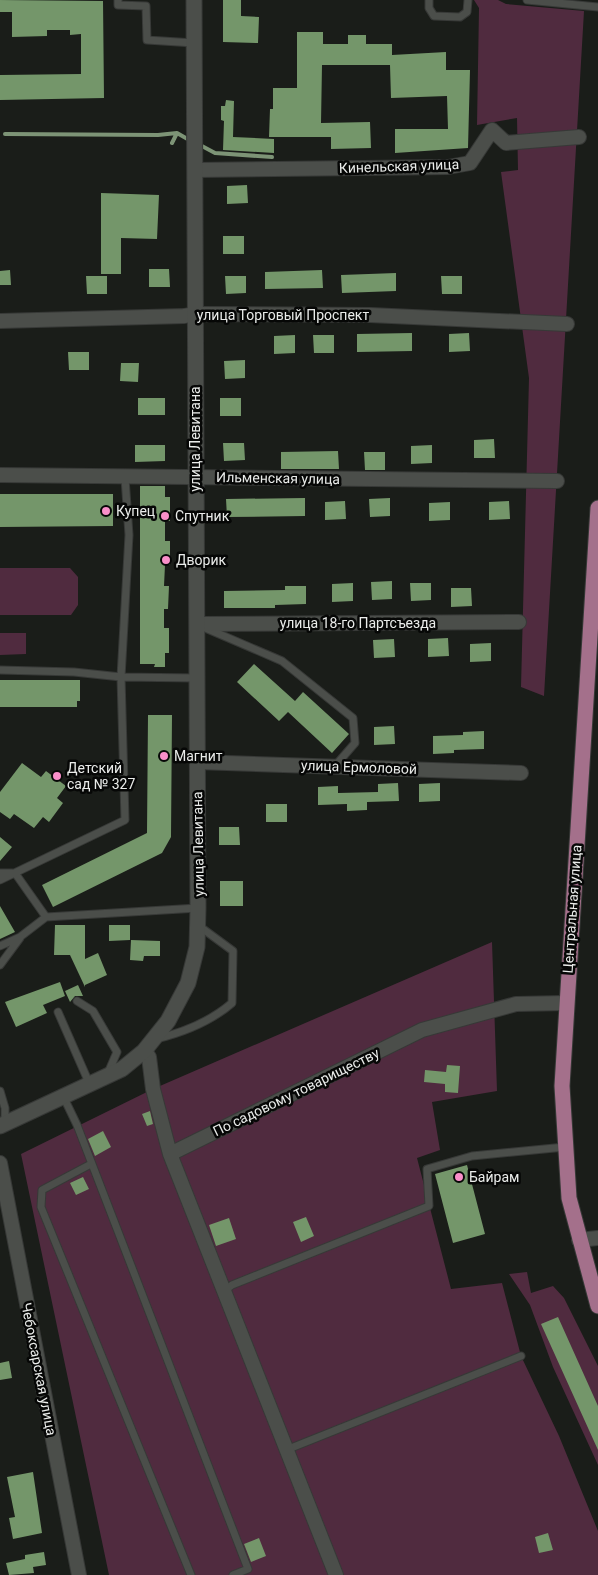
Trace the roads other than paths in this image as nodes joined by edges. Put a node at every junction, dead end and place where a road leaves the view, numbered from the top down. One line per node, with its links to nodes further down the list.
1 (118, 0): 7 (lane)
2 (194, 0): 7 (street, улица Левитана)
3 (429, 0): 4 (lane)
4 (468, 0)
5 (527, 0): 6 (lane)
6 (598, 8)
7 (194, 43): 9 (street, улица Левитана)
8 (579, 137): 9 (street, Кинельская улица)
9 (196, 170): 10 (street, улица Левитана)
10 (195, 314): 11 (street, улица Торговый Проспект); 12 (street, улица Торговый Проспект); 14 (street, улица Левитана)
11 (0, 321)
12 (566, 324)
13 (0, 475): 15 (street, Ильменская улица)
14 (195, 477): 15 (street, Ильменская улица); 16 (street, Ильменская улица); 19 (street, улица Левитана)
15 (125, 478): 21 (lane)
16 (557, 481)
17 (598, 508): 36 (main road, Центральная улица)
18 (519, 622): 19 (street, улица 18-го Партсъезда)
19 (196, 624): 22 (street, улица Левитана); 24 (lane)
20 (0, 670): 21 (lane)
21 (120, 677): 22 (lane); 27 (lane)
22 (197, 678): 23 (street, улица Левитана)
23 (197, 762): 24 (street, улица Ермоловой); 29 (street, улица Левитана)
24 (335, 766): 25 (street, улица Ермоловой)
25 (521, 773)
26 (0, 873): 27 (lane)
27 (15, 873): 28 (lane); 30 (lane)
28 (0, 880)
29 (198, 908): 30 (lane); 31 (street, улица Левитана)
30 (46, 918): 32 (lane)
31 (198, 925): 38 (street, улица Левитана); 38 (lane)
32 (20, 937): 33 (lane); 34 (lane)
33 (0, 946)
34 (0, 965)
35 (77, 1001): 39 (lane)
36 (566, 1004): 44 (main road, Центральная улица); 45 (street, По садовому товариществу)
37 (58, 1012): 40 (lane)
38 (149, 1045): 39 (street, улица Левитана); 45 (street)
39 (106, 1077): 40 (street, улица Левитана)
40 (90, 1085): 42 (street, улица Левитана)
41 (0, 1090): 43 (lane)
42 (64, 1098): 43 (street, улица Левитана); 47 (lane)
43 (2, 1126)
44 (565, 1146): 49 (main road, Центральная улица); 50 (lane)
45 (170, 1154): 50 (street)
46 (0, 1163): 54 (street, Чебоксарская улица)
47 (91, 1164): 55 (lane); 56 (lane)
48 (598, 1238): 49 (street)
49 (579, 1240): 51 (main road, Центральная улица)
50 (223, 1292): 53 (street)
51 (598, 1306)
52 (521, 1356): 53 (lane)
53 (286, 1450): 57 (street)
54 (79, 1575)
55 (192, 1575)
56 (233, 1575)
57 (336, 1575)

